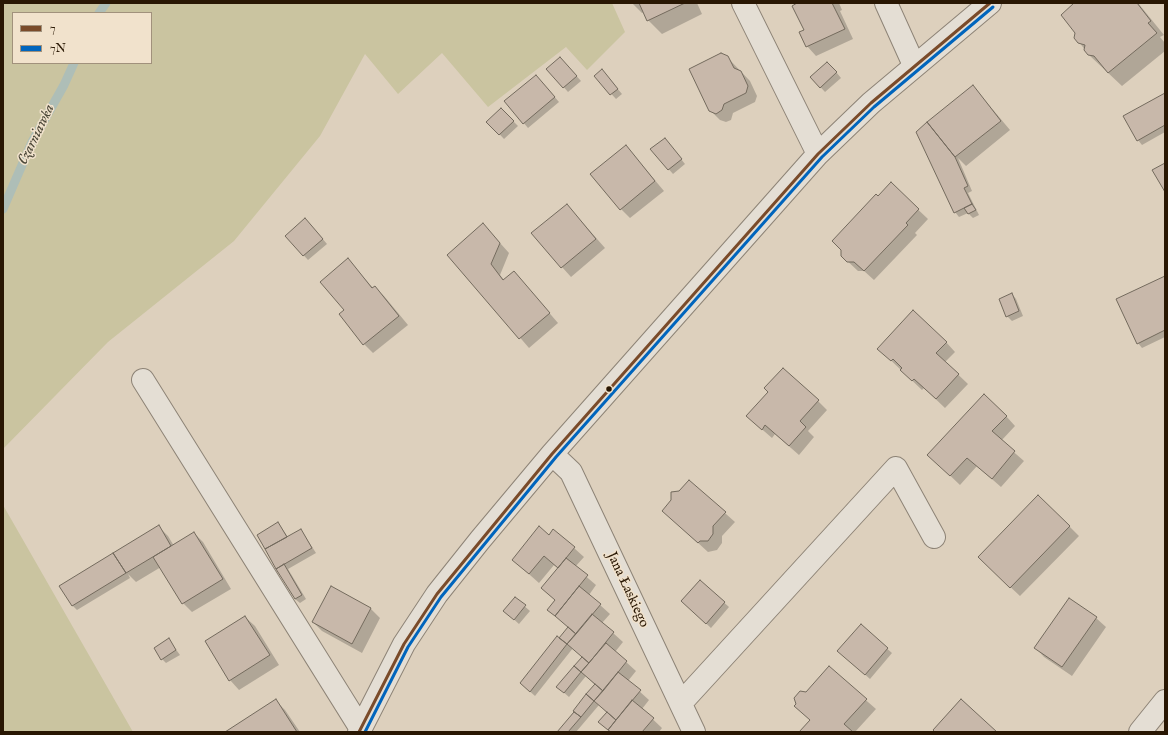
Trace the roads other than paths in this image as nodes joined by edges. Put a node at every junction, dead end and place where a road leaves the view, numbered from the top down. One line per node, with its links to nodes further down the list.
1 (743, 3): 5 (street)
2 (886, 3): 4 (street)
3 (990, 3): 4 (street)
4 (914, 65): 5 (street)
5 (818, 154): 7 (street)
6 (144, 380): 11 (street)
7 (552, 454): 10 (street, Jana Łaskiego); 11 (street)
8 (934, 537): 10 (street)
9 (1165, 701): 13 (street)
10 (681, 703): 12 (street, Jana Łaskiego)
11 (360, 730)
12 (694, 732)
13 (1140, 732)

